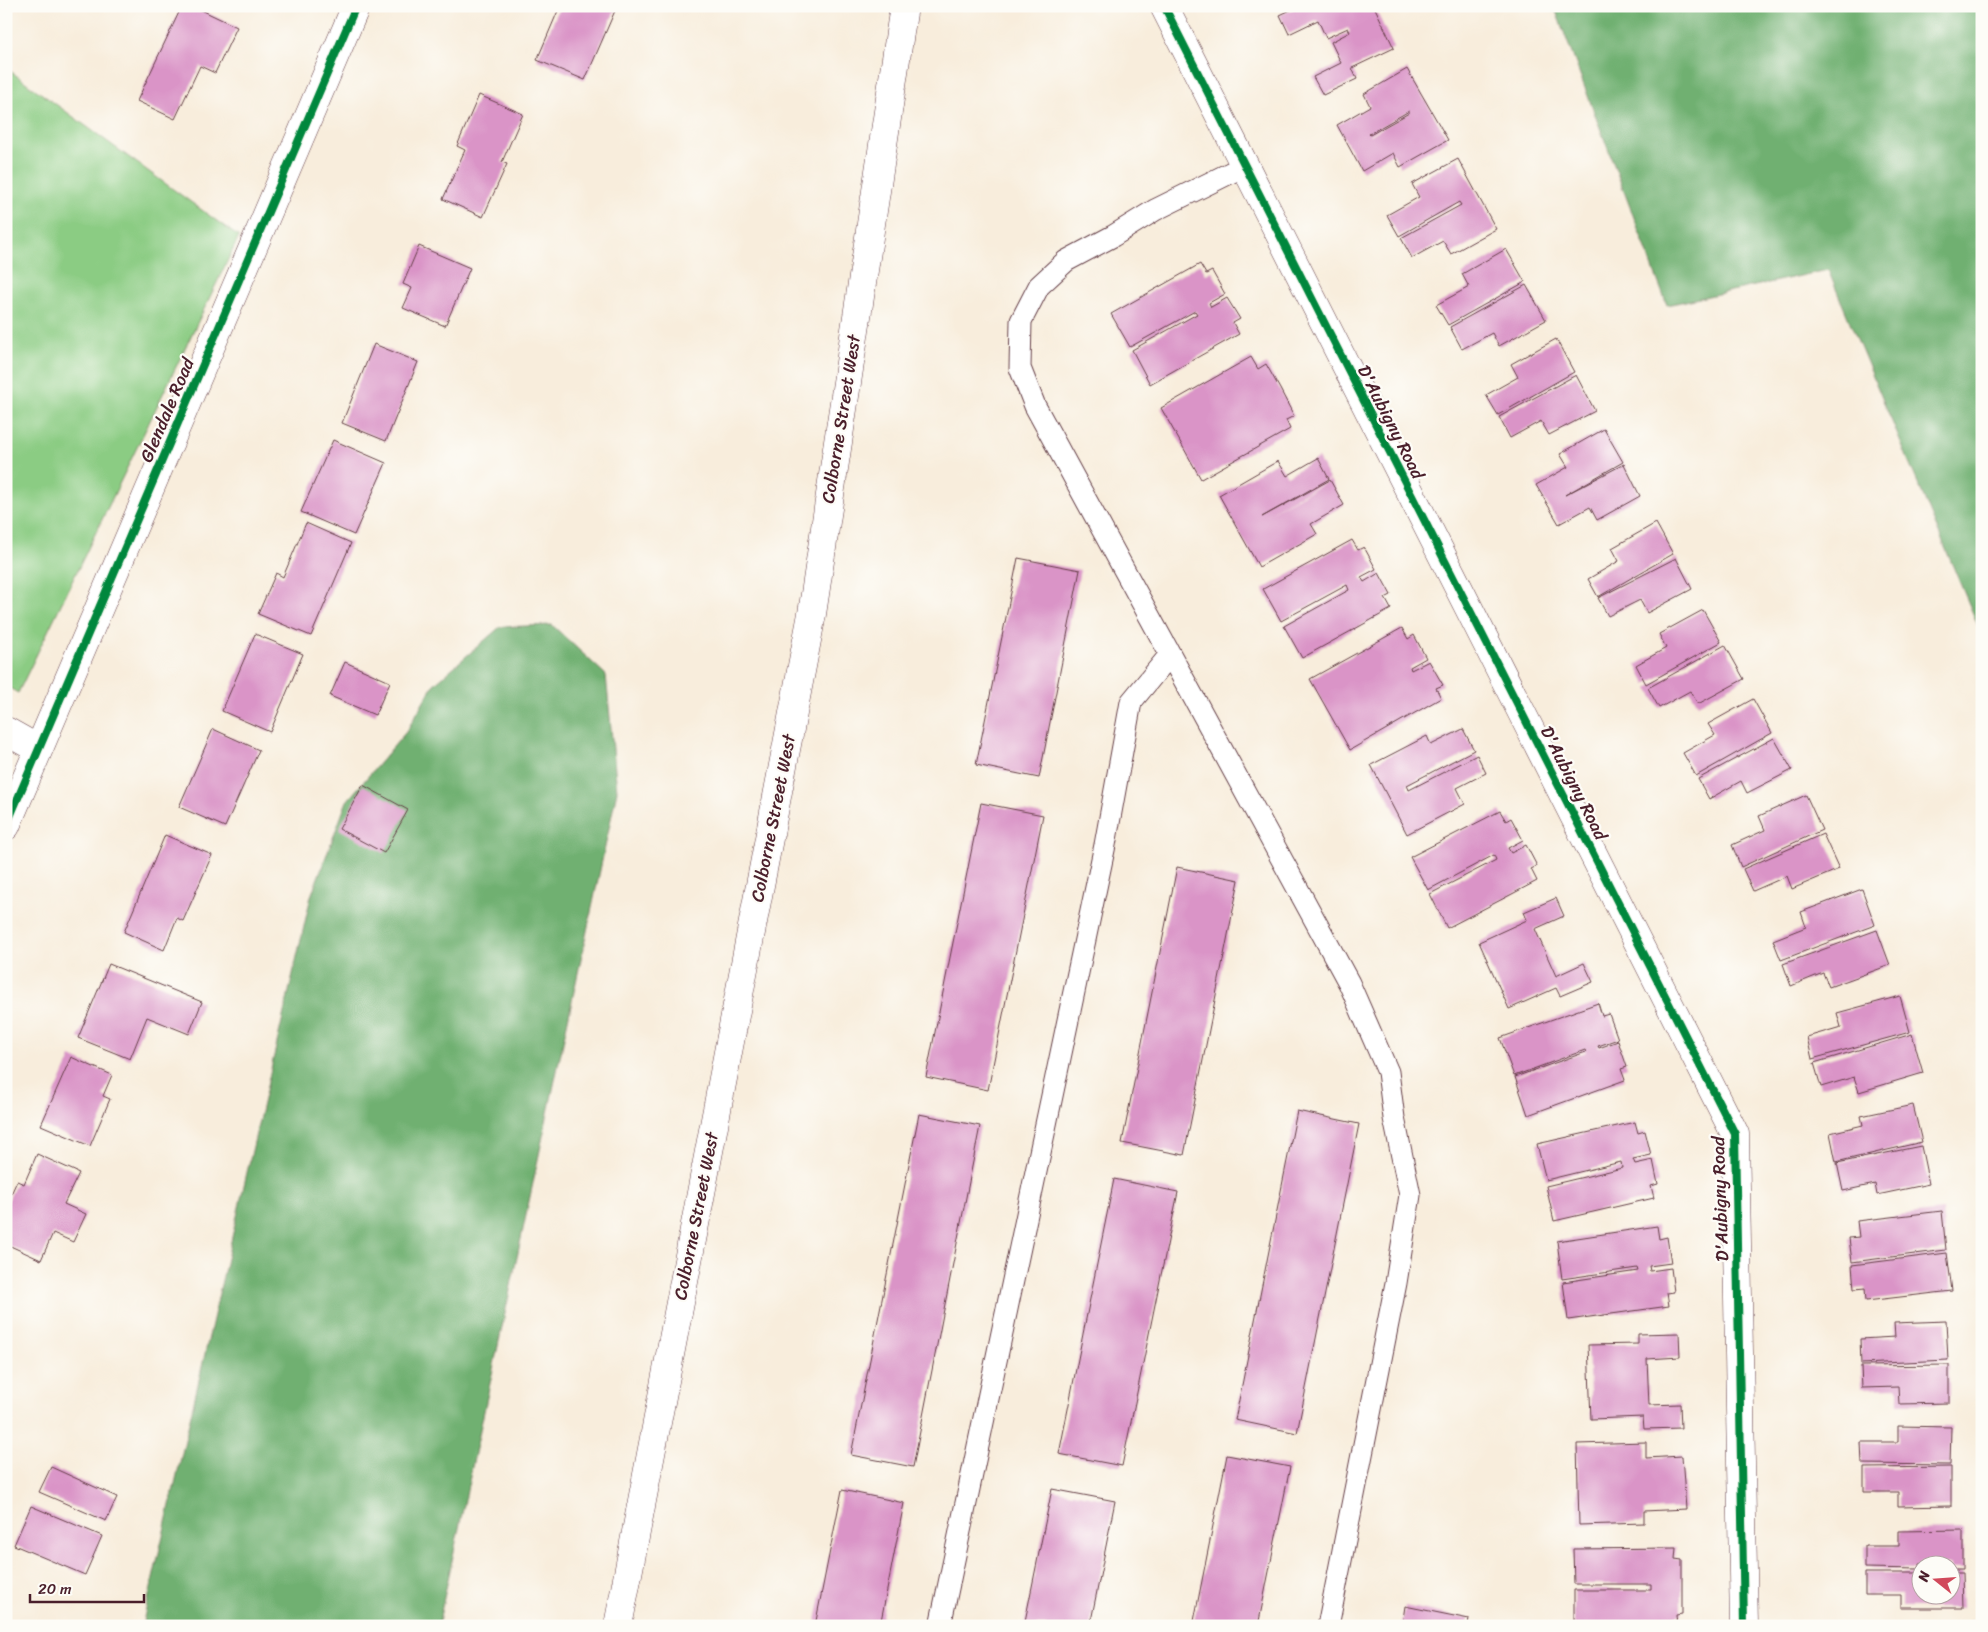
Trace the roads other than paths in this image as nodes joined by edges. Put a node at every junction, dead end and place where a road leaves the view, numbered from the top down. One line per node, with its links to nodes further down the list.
1 (356, 6): 7 (street, Glendale Road)
2 (904, 6): 9 (street, Colborne Street West)
3 (1164, 6): 4 (street, D'Aubigny Road)
4 (1244, 166): 5 (lane); 12 (street, D'Aubigny Road)
5 (1169, 656): 10 (lane); 11 (lane)
6 (6, 731): 7 (street)
7 (38, 749): 8 (street, Glendale Road)
8 (6, 826)
9 (618, 1626)
10 (940, 1626)
11 (1328, 1626)
12 (1744, 1626)

